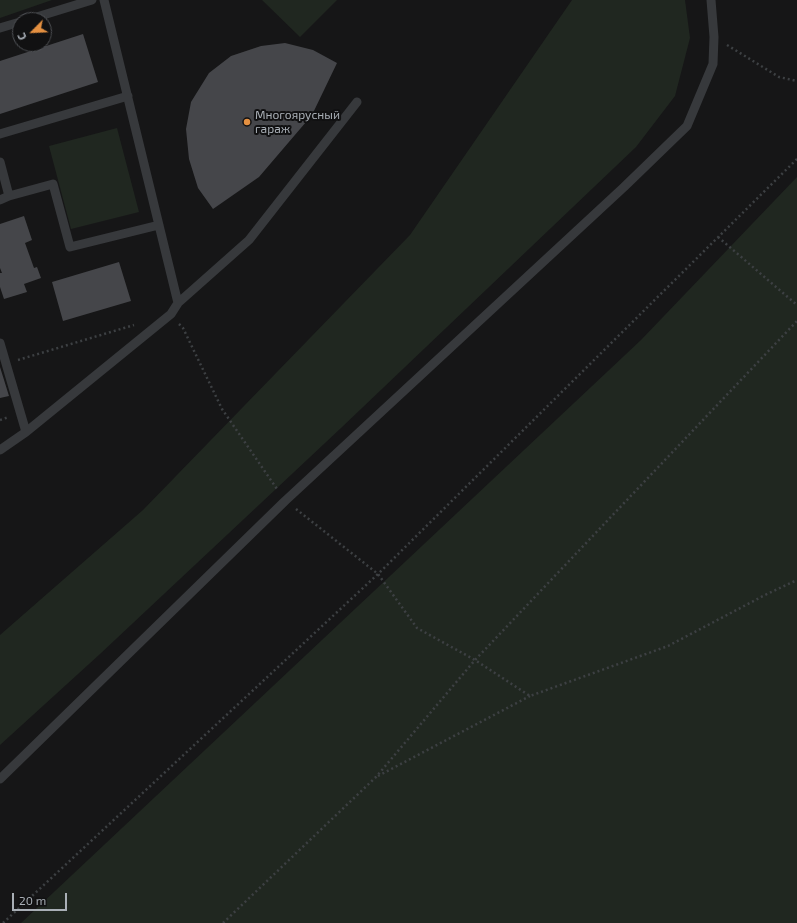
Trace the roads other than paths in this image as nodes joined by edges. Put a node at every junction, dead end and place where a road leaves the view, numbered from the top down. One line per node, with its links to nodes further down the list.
1 (92, 0): 4 (lane)
2 (104, 0): 7 (lane)
3 (711, 0): 18 (lane)
4 (52, 12)
5 (12, 24): 6 (lane)
6 (0, 28)
7 (128, 96): 9 (lane); 13 (lane)
8 (357, 102): 14 (lane)
9 (0, 134)
10 (0, 162): 11 (lane)
11 (9, 196): 12 (lane); 13 (lane)
12 (0, 200)
13 (159, 226): 14 (lane)
14 (178, 302): 16 (lane)
15 (0, 344): 16 (lane)
16 (26, 432): 17 (lane)
17 (0, 450)
18 (0, 779)

